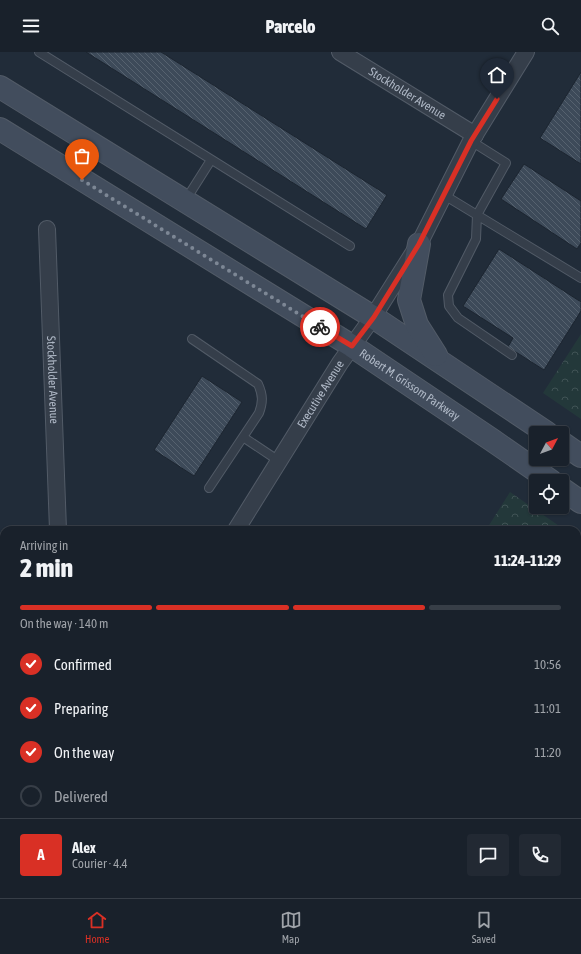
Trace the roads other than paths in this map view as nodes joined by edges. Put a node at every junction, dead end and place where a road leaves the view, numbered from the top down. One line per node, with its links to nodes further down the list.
1 (39, 52): 7 (lane)
2 (340, 52): 6 (street, Stockholder Avenue)
3 (526, 52): 6 (street, Executive Avenue)
4 (0, 87): 9 (main road)
5 (0, 129): 17 (main road, Robert M. Grissom Parkway)
6 (473, 138): 8 (street, Executive Avenue); 10 (lane)
7 (211, 160): 9 (lane); 13 (lane)
8 (444, 195): 10 (lane); 12 (street, Executive Avenue)
9 (185, 201): 15 (main road)
10 (477, 215): 14 (lane); 18 (lane)
11 (47, 229): 29 (street, Stockholder Avenue)
12 (419, 244): 15 (street, Executive Avenue); 19 (main road)
13 (350, 246)
14 (581, 278)
15 (374, 317): 17 (street, Executive Avenue); 19 (main road)
16 (192, 338): 21 (lane)
17 (352, 346): 24 (street, Executive Avenue); 25 (main road, Robert M. Grissom Parkway)
18 (512, 354)
19 (440, 362): 20 (main road)
20 (536, 426)
21 (243, 438): 24 (lane); 26 (lane)
22 (569, 448): 23 (main road)
23 (581, 456)
24 (279, 461): 30 (street, Executive Avenue)
25 (541, 474)
26 (209, 488)
27 (569, 494): 28 (main road)
28 (581, 502)
29 (58, 526)
30 (238, 526)

